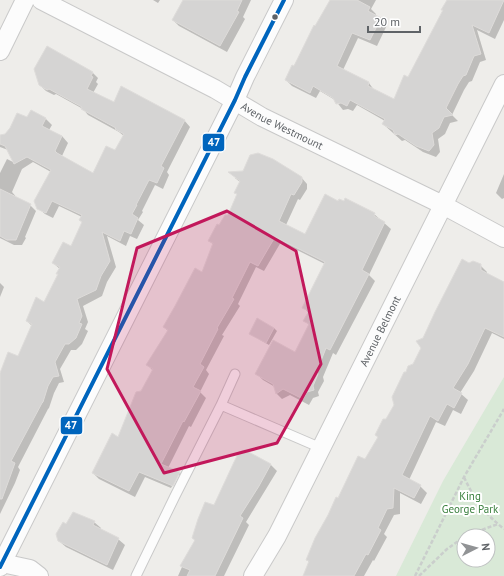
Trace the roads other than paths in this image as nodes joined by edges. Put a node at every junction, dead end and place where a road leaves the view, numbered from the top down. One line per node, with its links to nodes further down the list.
1 (25, 0): 4 (street)
2 (41, 0): 6 (street, Avenue Westmount)
3 (284, 0): 6 (street)
4 (0, 51)
5 (504, 84): 7 (street, Avenue Belmont)
6 (235, 100): 7 (street, Avenue Westmount); 12 (street)
7 (443, 206): 8 (street, Avenue Westmount); 11 (street, Avenue Belmont)
8 (504, 238)
9 (235, 374): 10 (lane)
10 (221, 405): 11 (lane); 14 (lane)
11 (320, 448): 15 (street, Avenue Belmont)
12 (3, 567): 13 (street)
13 (39, 576)
14 (136, 576)
15 (253, 576)

